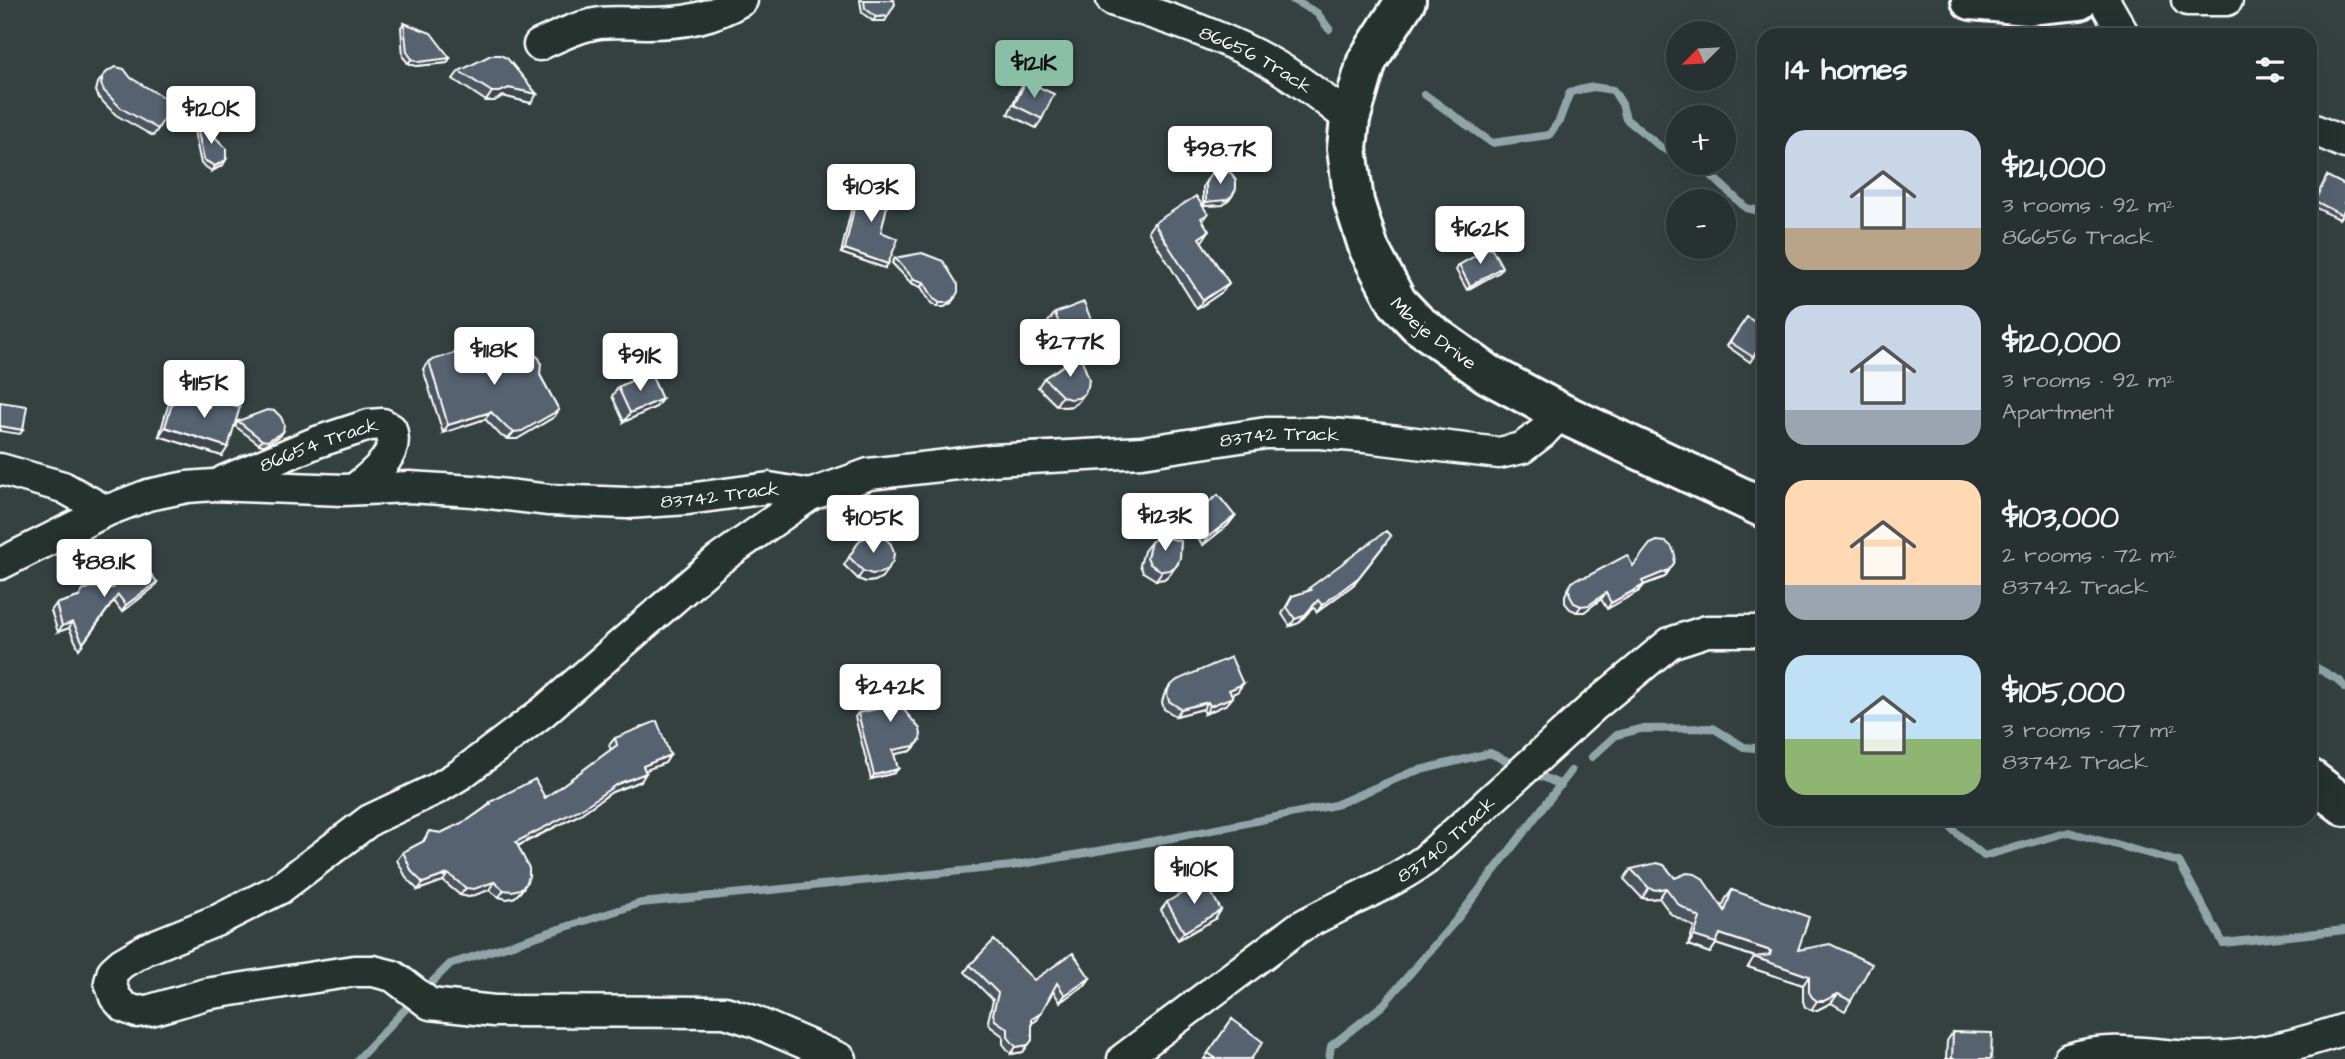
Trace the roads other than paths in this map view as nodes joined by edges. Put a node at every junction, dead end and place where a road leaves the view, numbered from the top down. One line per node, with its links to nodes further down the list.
1 (742, 0): 10 (street)
2 (1112, 0): 11 (street, 86656 Track)
3 (1406, 0): 11 (street, Mbeje Drive)
4 (1971, 0): 5 (street)
5 (2079, 0)
6 (2104, 0): 9 (street)
7 (2187, 0): 8 (street)
8 (2227, 0)
9 (2120, 28)
10 (539, 45)
11 (1350, 119): 14 (street, Mbeje Drive)
12 (2317, 131): 13 (street)
13 (2345, 143)
14 (1561, 413): 18 (street, 83742 Track); 19 (street, Mbeje Drive)
15 (0, 469): 20 (street)
16 (214, 485): 17 (street, 83742 Track); 17 (street, 86654 Track); 20 (street, 83742 Track)
17 (355, 489): 18 (street, 83742 Track)
18 (810, 495): 26 (street)
19 (1757, 505)
20 (106, 511): 21 (street, 83742 Track)
21 (0, 564)
22 (1757, 631): 27 (street, 83740 Track)
23 (2317, 784): 24 (street)
24 (2345, 806)
25 (2345, 1029): 28 (street)
26 (841, 1059)
27 (1123, 1059)
28 (2069, 1059)

